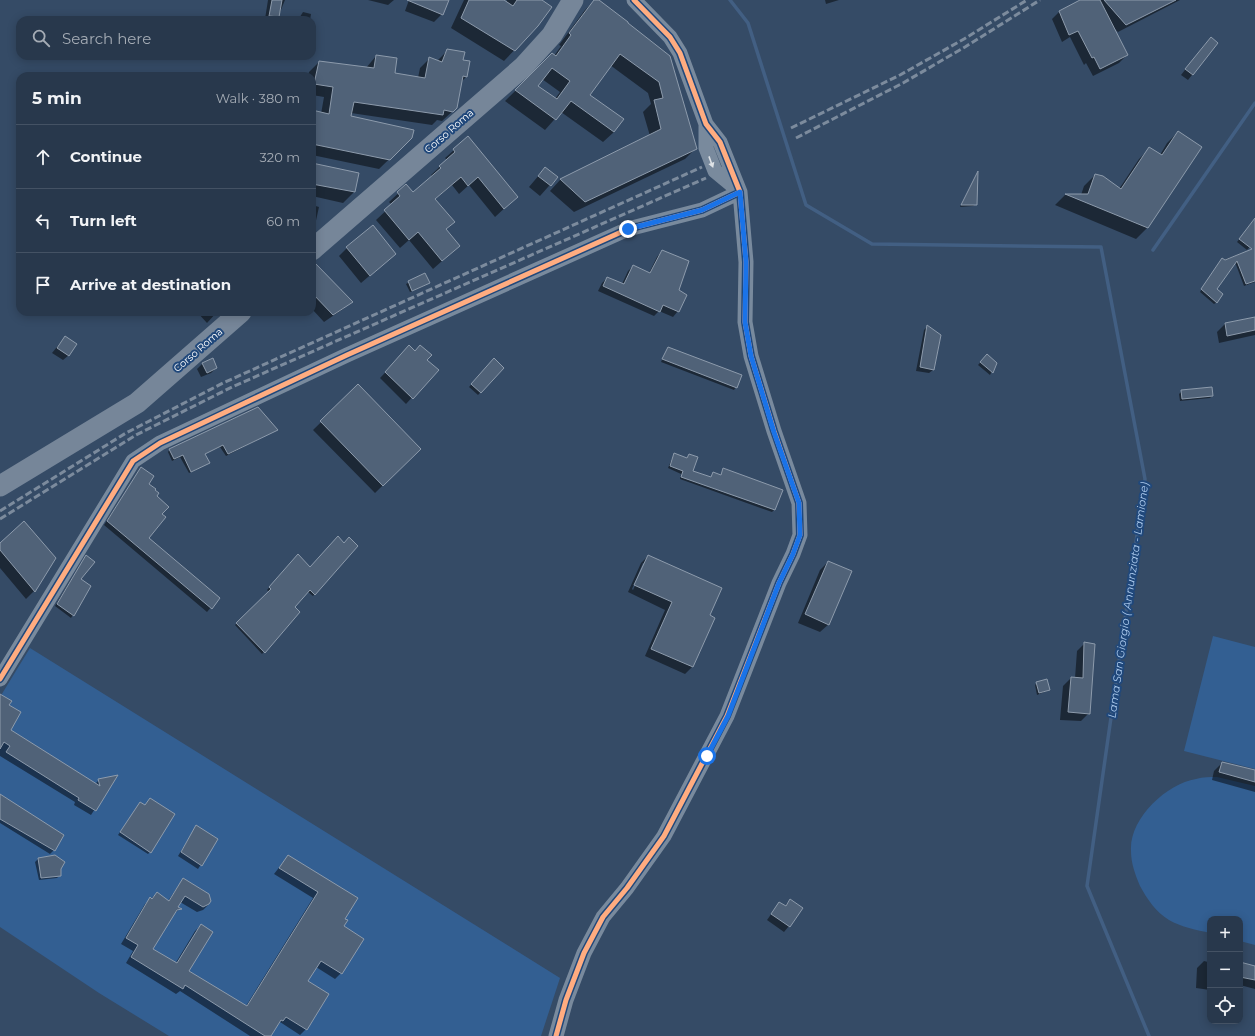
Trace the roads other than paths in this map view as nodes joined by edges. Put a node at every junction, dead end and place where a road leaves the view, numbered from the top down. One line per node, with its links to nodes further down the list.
1 (573, 0): 4 (main road, Corso Roma)
2 (634, 0): 3 (street)
3 (740, 192): 7 (street); 8 (street)
4 (316, 247)
5 (236, 316): 6 (main road, Corso Roma)
6 (0, 486)
7 (0, 678)
8 (556, 1036)

